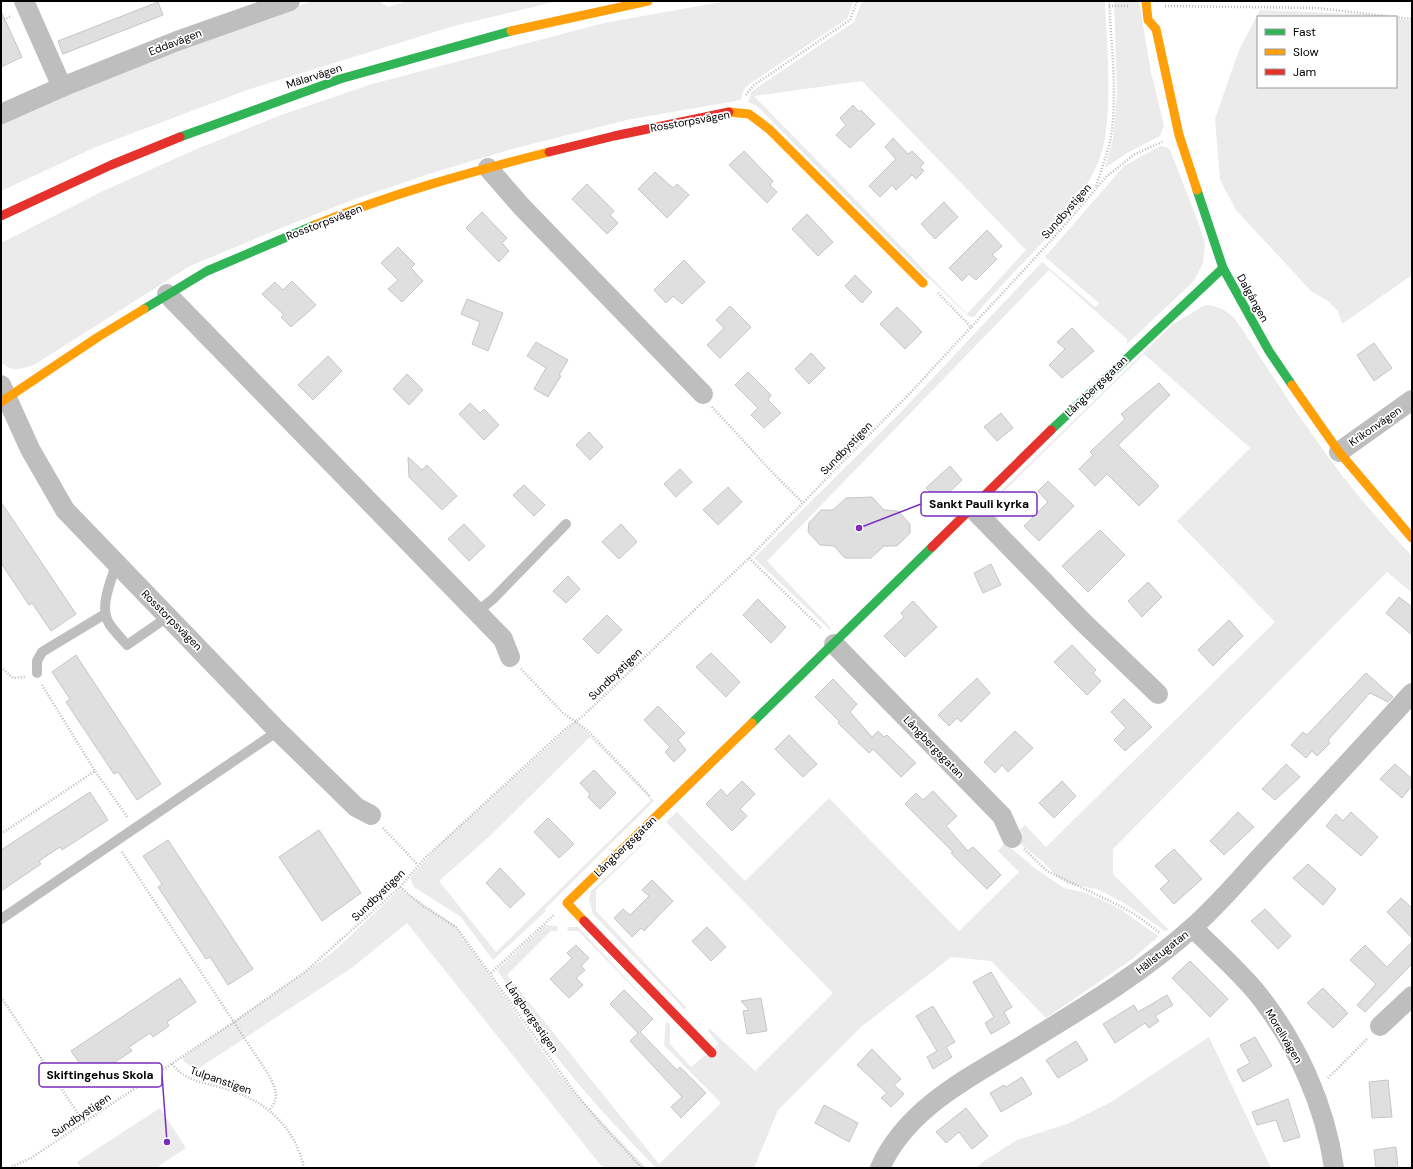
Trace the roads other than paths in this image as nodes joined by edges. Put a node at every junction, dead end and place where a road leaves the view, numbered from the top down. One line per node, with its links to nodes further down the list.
1 (24, 1): 7 (street)
2 (290, 1): 7 (street, Eddavägen)
3 (648, 1): 10 (street, Mälarvägen)
4 (1146, 1): 6 (street, Dalgången)
5 (1162, 6): 6 (street)
6 (1156, 29): 11 (street, Dalgången)
7 (62, 87): 8 (street, Eddavägen)
8 (1, 114)
9 (488, 168): 12 (street, Rosstorpsvägen); 13 (street, Rosstorpsvägen); 14 (street)
10 (1, 216)
11 (1223, 268): 17 (street, Dalgången); 18 (street, Långbergsgatan)
12 (923, 283)
13 (167, 294): 15 (street, Rosstorpsvägen); 22 (street)
14 (703, 394)
15 (3, 395): 21 (street, Rosstorpsvägen)
16 (1412, 400): 17 (street, Krikonvägen)
17 (1339, 452): 20 (street, Dalgången)
18 (971, 507): 25 (street, Långbergsgatan); 29 (street)
19 (566, 524): 22 (lane)
20 (1412, 538)
21 (116, 564): 23 (lane); 24 (street, Rosstorpsvägen)
22 (477, 612): 26 (street)
23 (105, 614): 24 (lane); 27 (lane)
24 (169, 616): 30 (street, Rosstorpsvägen)
25 (834, 644): 32 (street, Långbergsgatan); 37 (street, Långbergsgatan)
26 (510, 657)
27 (37, 674)
28 (1412, 692): 34 (street, Hällstugatan)
29 (1158, 694)
30 (278, 731): 31 (street, Rosstorpsvägen); 33 (lane)
31 (371, 815)
32 (1012, 838)
33 (1, 919)
34 (1193, 928): 38 (street, Hällstugatan); 39 (street, Morellvägen)
35 (1412, 996): 36 (street)
36 (1380, 1026)
37 (712, 1053)
38 (880, 1168)
39 (1334, 1168)

